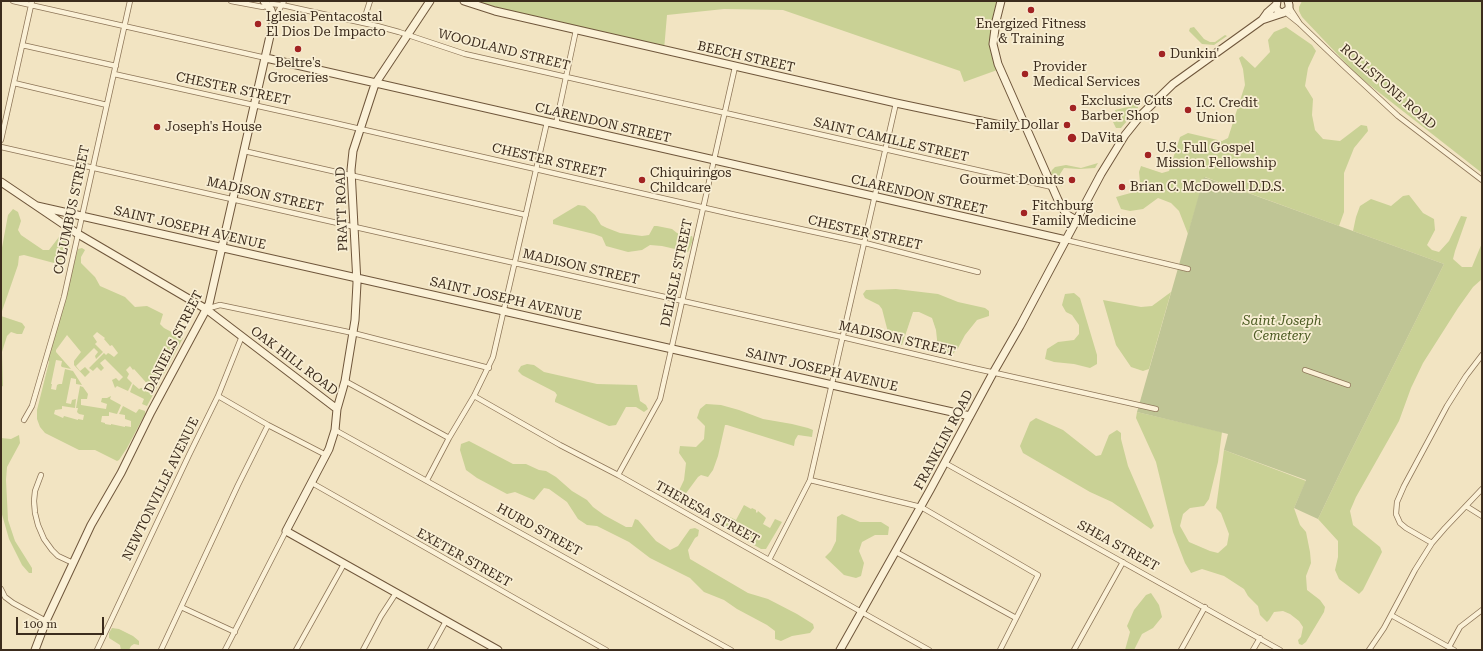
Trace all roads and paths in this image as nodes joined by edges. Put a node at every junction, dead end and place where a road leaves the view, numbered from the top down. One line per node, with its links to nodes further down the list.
1 (13, 1): 8 (street, CLARENDON STREET)
2 (130, 1): 16 (street, COLUMBUS STREET)
3 (236, 1): 9 (street, WOODLAND STREET)
4 (370, 1): 15 (street)
5 (430, 1): 18 (street, PRATT ROAD)
6 (464, 1): 17 (street, BEECH STREET)
7 (1001, 1): 33 (street)
8 (31, 3): 16 (street, CLARENDON STREET); 19 (street)
9 (266, 3): 10 (street, WOODLAND STREET); 14 (street)
10 (283, 3): 14 (street); 15 (street, WOODLAND STREET)
11 (1275, 3): 12 (street); 13 (street)
12 (1288, 7): 13 (street); 43 (street, ROLLSTONE ROAD)
13 (1262, 20): 52 (street, FRANKLIN ROAD)
14 (274, 21): 20 (street, DANIELS STREET)
15 (363, 23): 18 (street, WOODLAND STREET)
16 (125, 26): 20 (street, CLARENDON STREET); 21 (street, COLUMBUS STREET)
17 (576, 30): 22 (street, BEECH STREET); 24 (street)
18 (408, 35): 24 (street, WOODLAND STREET); 26 (street, PRATT ROAD)
19 (22, 45): 21 (street); 25 (street)
20 (266, 58): 26 (street, CLARENDON STREET); 29 (street, DANIELS STREET)
21 (116, 66): 23 (street, COLUMBUS STREET)
22 (735, 66): 27 (street, BEECH STREET); 30 (street, DELISLE STREET)
23 (114, 74): 28 (street, COLUMBUS STREET); 29 (street, CHESTER STREET)
24 (565, 77): 30 (street, WOODLAND STREET); 32 (street)
25 (14, 83): 28 (street); 35 (street)
26 (376, 84): 31 (street, CLARENDON STREET); 34 (street, PRATT ROAD)
27 (896, 103): 33 (street, BEECH STREET); 37 (street)
28 (106, 105): 40 (street, COLUMBUS STREET)
29 (255, 105): 34 (street, CHESTER STREET); 38 (street, DANIELS STREET)
30 (725, 113): 37 (street, SAINT CAMILLE STREET); 39 (street, DELISLE STREET)
31 (547, 122): 32 (street, CLARENDON STREET); 41 (street)
32 (556, 124): 39 (street, CLARENDON STREET)
33 (1025, 125): 45 (street)
34 (360, 129): 41 (street, CHESTER STREET); 42 (street, PRATT ROAD)
35 (1, 140)
36 (1, 147): 40 (street, MADISON STREET)
37 (886, 149): 45 (street, SAINT CAMILLE STREET); 46 (street)
38 (244, 151): 42 (street); 47 (street, DANIELS STREET)
39 (714, 161): 46 (street, CLARENDON STREET); 49 (street, DELISLE STREET)
40 (92, 167): 47 (street, MADISON STREET); 50 (street, COLUMBUS STREET)
41 (536, 169): 49 (street, CHESTER STREET); 51 (street)
42 (352, 176): 51 (street); 53 (street, PRATT ROAD)
43 (1482, 180)
44 (1, 182): 48 (street, OAK HILL ROAD)
45 (1052, 187): 52 (street)
46 (874, 197): 55 (street, CLARENDON STREET); 56 (street)
47 (233, 199): 53 (street, MADISON STREET); 57 (street, DANIELS STREET)
48 (37, 206): 50 (street, SAINT JOSEPH AVENUE); 54 (street, OAK HILL ROAD)
49 (703, 208): 56 (street, CHESTER STREET); 62 (street, DELISLE STREET)
50 (82, 215): 54 (street, COLUMBUS STREET); 57 (street, SAINT JOSEPH AVENUE)
51 (526, 215): 58 (street)
52 (1076, 220): 55 (street, FRANKLIN ROAD)
53 (355, 227): 58 (street, MADISON STREET); 61 (street, PRATT ROAD)
54 (78, 234): 63 (street, OAK HILL ROAD); 81 (street, COLUMBUS STREET)
55 (1066, 240): 59 (street, CLARENDON STREET); 72 (street, FRANKLIN ROAD)
56 (865, 243): 60 (street, CHESTER STREET); 67 (street)
57 (222, 248): 61 (street, SAINT JOSEPH AVENUE); 63 (street, DANIELS STREET)
58 (516, 263): 62 (street, MADISON STREET); 64 (street)
59 (1188, 269)
60 (978, 272)
61 (357, 278): 64 (street, SAINT JOSEPH AVENUE); 65 (street, PRATT ROAD)
62 (682, 300): 67 (street, MADISON STREET); 68 (street, DELISLE STREET)
63 (206, 309): 65 (street); 66 (street, OAK HILL ROAD); 101 (street, DANIELS STREET)
64 (504, 312): 68 (street, SAINT JOSEPH AVENUE); 70 (street)
65 (353, 333): 70 (street); 73 (street, PRATT ROAD)
66 (242, 336): 76 (street, NEWTONVILLE AVENUE); 79 (street, OAK HILL ROAD)
67 (842, 336): 72 (street, MADISON STREET); 75 (street)
68 (672, 348): 75 (street, SAINT JOSEPH AVENUE); 88 (street, DELISLE STREET)
69 (1482, 355): 97 (street)
70 (489, 368): 77 (street)
71 (1305, 370): 74 (street)
72 (993, 373): 78 (street, MADISON STREET); 80 (street, FRANKLIN ROAD)
73 (345, 381): 79 (street, PRATT ROAD); 84 (street)
74 (1348, 385)
75 (832, 386): 80 (street, SAINT JOSEPH AVENUE); 90 (street)
76 (218, 396): 82 (street); 117 (street, NEWTONVILLE AVENUE)
77 (474, 396): 84 (street); 88 (street, THERESA STREET)
78 (1156, 409)
79 (337, 410): 83 (street, OAK HILL ROAD)
80 (970, 416): 86 (street, FRANKLIN ROAD)
81 (24, 420)
82 (268, 426): 85 (street); 105 (street)
83 (335, 430): 85 (street, OAK HILL ROAD); 89 (street, HURD STREET)
84 (449, 438): 89 (street)
85 (326, 455): 91 (street, OAK HILL ROAD)
86 (945, 462): 94 (street, FRANKLIN ROAD); 100 (street, SHEA STREET)
87 (42, 475): 101 (street)
88 (618, 475): 99 (street, THERESA STREET)
89 (427, 480): 125 (street, HURD STREET)
90 (810, 480): 94 (street); 99 (street)
91 (312, 483): 96 (street, OAK HILL ROAD); 124 (street, EXETER STREET)
92 (1482, 489): 93 (street)
93 (1466, 506): 95 (street); 97 (street)
94 (921, 507): 98 (street, FRANKLIN ROAD); 110 (street)
95 (1482, 516)
96 (286, 531): 102 (street); 113 (street)
97 (1432, 543): 109 (street)
98 (896, 552): 108 (street, FRANKLIN ROAD); 110 (street)
99 (768, 560): 108 (street, THERESA STREET)
100 (1123, 562): 106 (street, SHEA STREET); 129 (street)
101 (73, 563): 111 (street, DANIELS STREET)
102 (344, 564): 104 (street); 120 (street)
103 (1, 589): 111 (street)
104 (396, 593): 112 (street); 121 (street)
105 (181, 607): 113 (street); 118 (street)
106 (1205, 607): 114 (street, SHEA STREET); 130 (street)
107 (1482, 610): 115 (street)
108 (861, 612): 126 (street, FRANKLIN ROAD); 127 (street, THERESA STREET)
109 (1391, 615): 115 (street); 133 (street)
110 (1016, 618): 128 (street)
111 (46, 621): 116 (street, DANIELS STREET)
112 (446, 621): 122 (street); 123 (street)
113 (235, 632): 119 (street)
114 (1260, 638): 131 (street); 132 (street, SHEA STREET)
115 (1449, 647): 134 (street)
116 (35, 650)
117 (97, 650)
118 (161, 650)
119 (226, 650)
120 (296, 650)
121 (363, 650)
122 (430, 650)
123 (497, 650)
124 (606, 650)
125 (732, 650)
126 (840, 650)
127 (929, 650)
128 (1000, 650)
129 (1074, 650)
130 (1181, 650)
131 (1253, 650)
132 (1280, 650)
133 (1369, 650)
134 (1454, 650)

